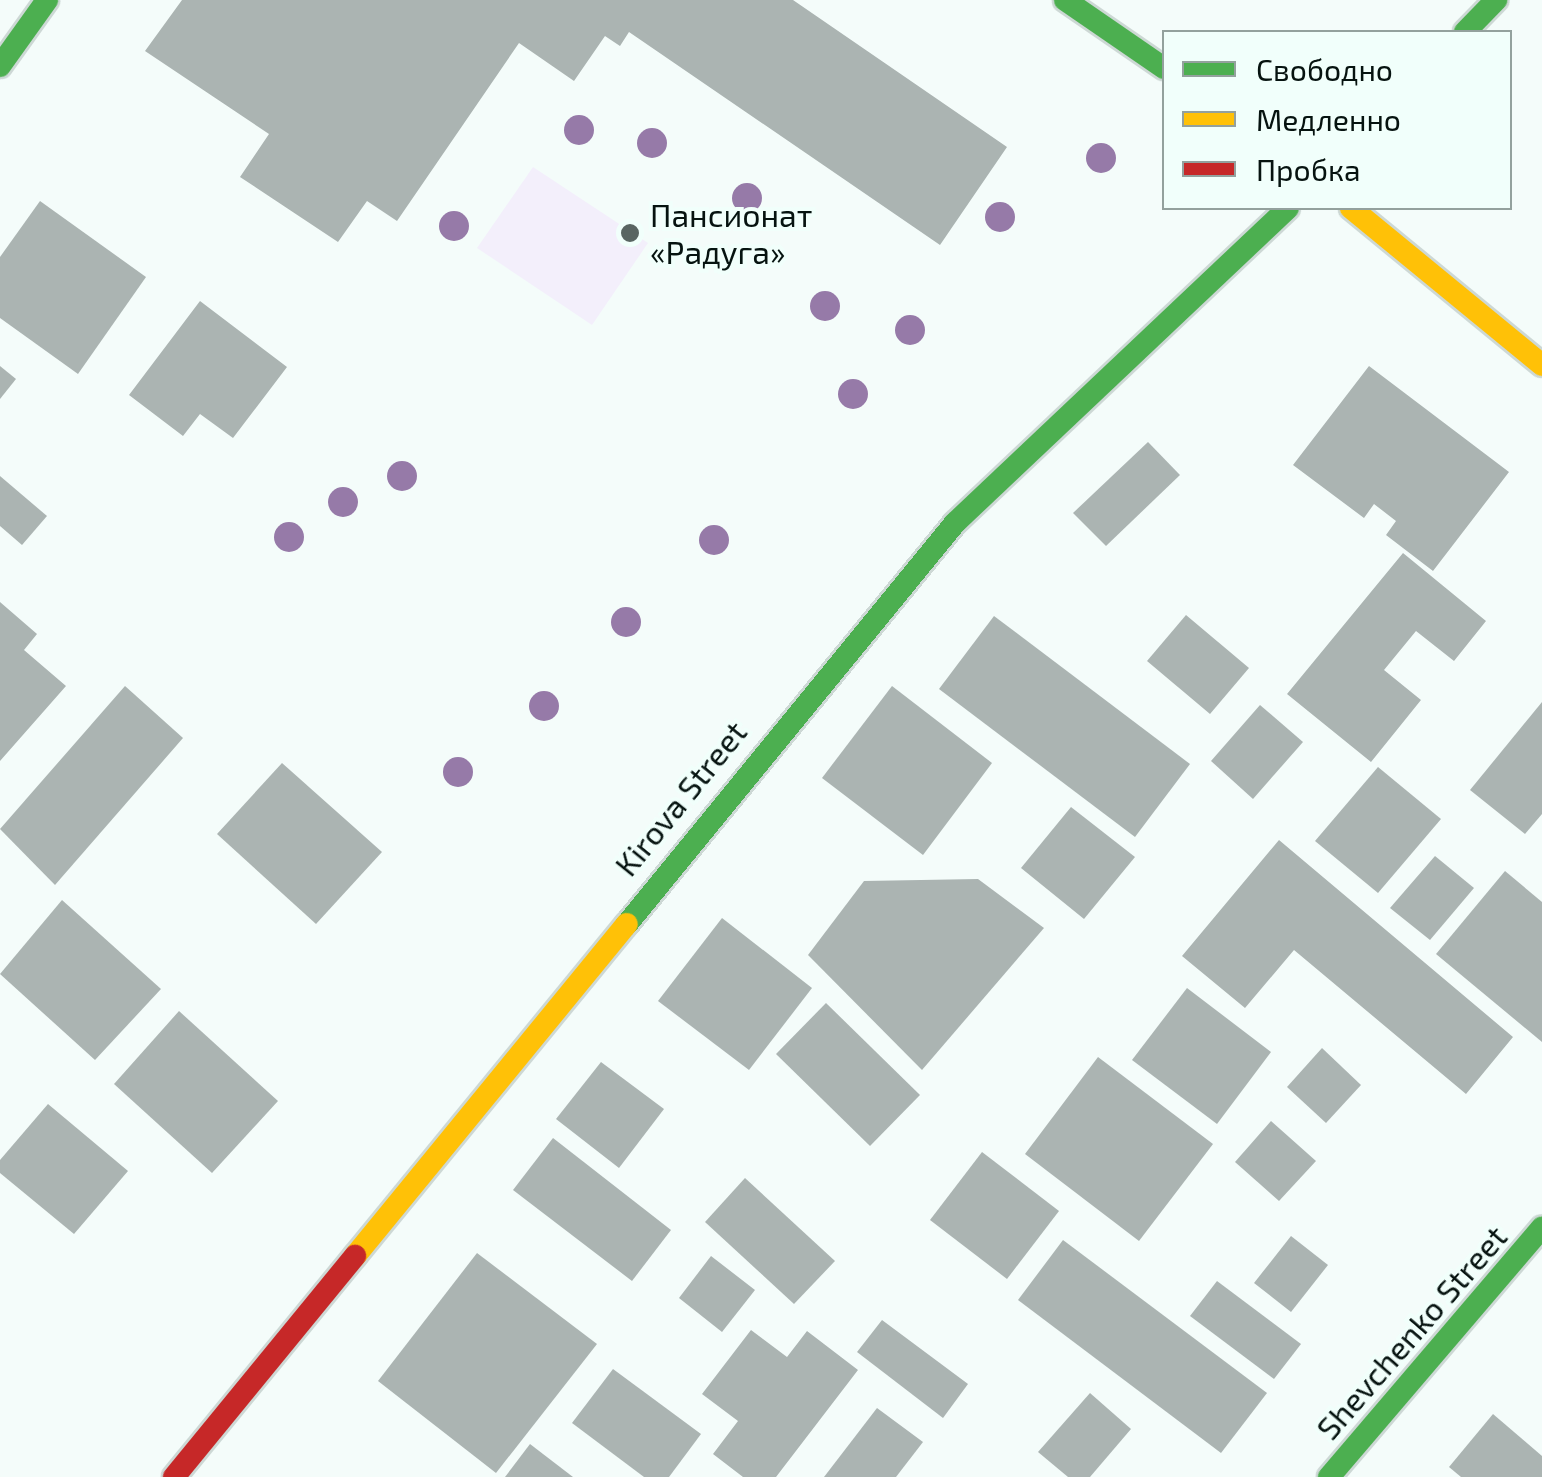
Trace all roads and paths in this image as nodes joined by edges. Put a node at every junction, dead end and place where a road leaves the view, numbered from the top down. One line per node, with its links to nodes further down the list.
1 (47, 0): 5 (main road)
2 (1065, 0): 6 (main road)
3 (1496, 0): 4 (main road)
4 (1466, 30)
5 (0, 66)
6 (1162, 67)
7 (1286, 210): 11 (main road, Kirova Street)
8 (1353, 210): 9 (main road)
9 (1542, 366)
10 (1542, 1228): 12 (main road, Shevchenko Street)
11 (174, 1477)
12 (1328, 1477)

